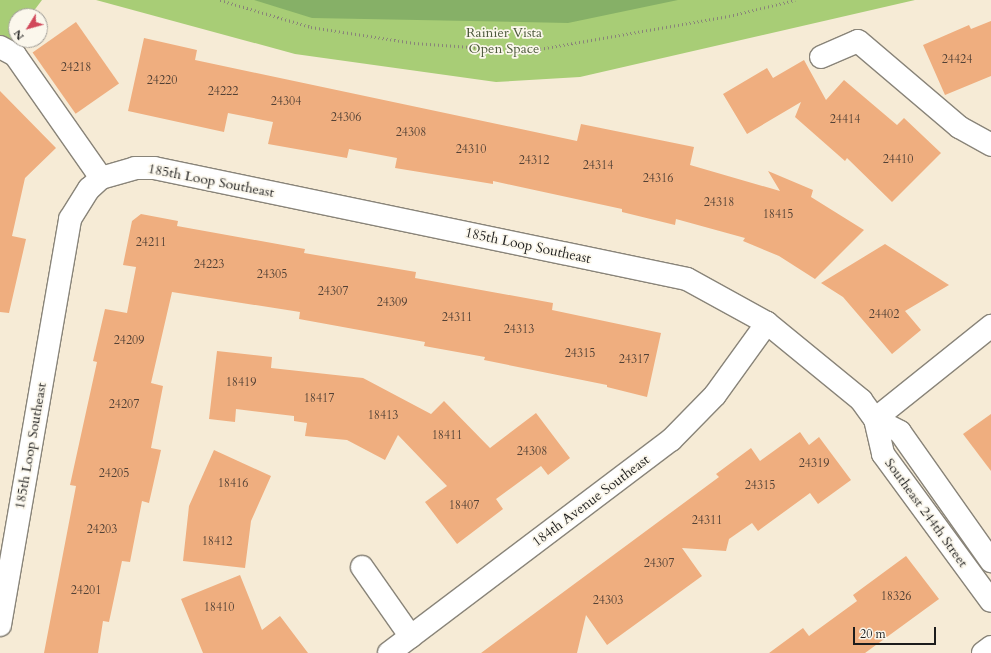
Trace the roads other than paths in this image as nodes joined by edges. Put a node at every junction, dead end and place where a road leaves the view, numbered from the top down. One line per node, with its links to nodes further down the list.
1 (0, 47): 4 (street)
2 (821, 57): 3 (street)
3 (991, 145)
4 (101, 178): 5 (street, 185th Loop Southeast); 11 (street, 185th Loop Southeast)
5 (767, 323): 7 (street, Southeast 244th Street); 12 (street, 184th Avenue Southeast)
6 (991, 326): 7 (street)
7 (876, 419): 8 (street, Southeast 244th Street); 10 (street, Southeast 244th Street)
8 (991, 561)
9 (362, 567): 12 (street)
10 (991, 601)
11 (0, 625)
12 (411, 637): 14 (street, 184th Avenue Southeast)
13 (991, 647): 15 (street)
14 (389, 653)
15 (983, 653)

